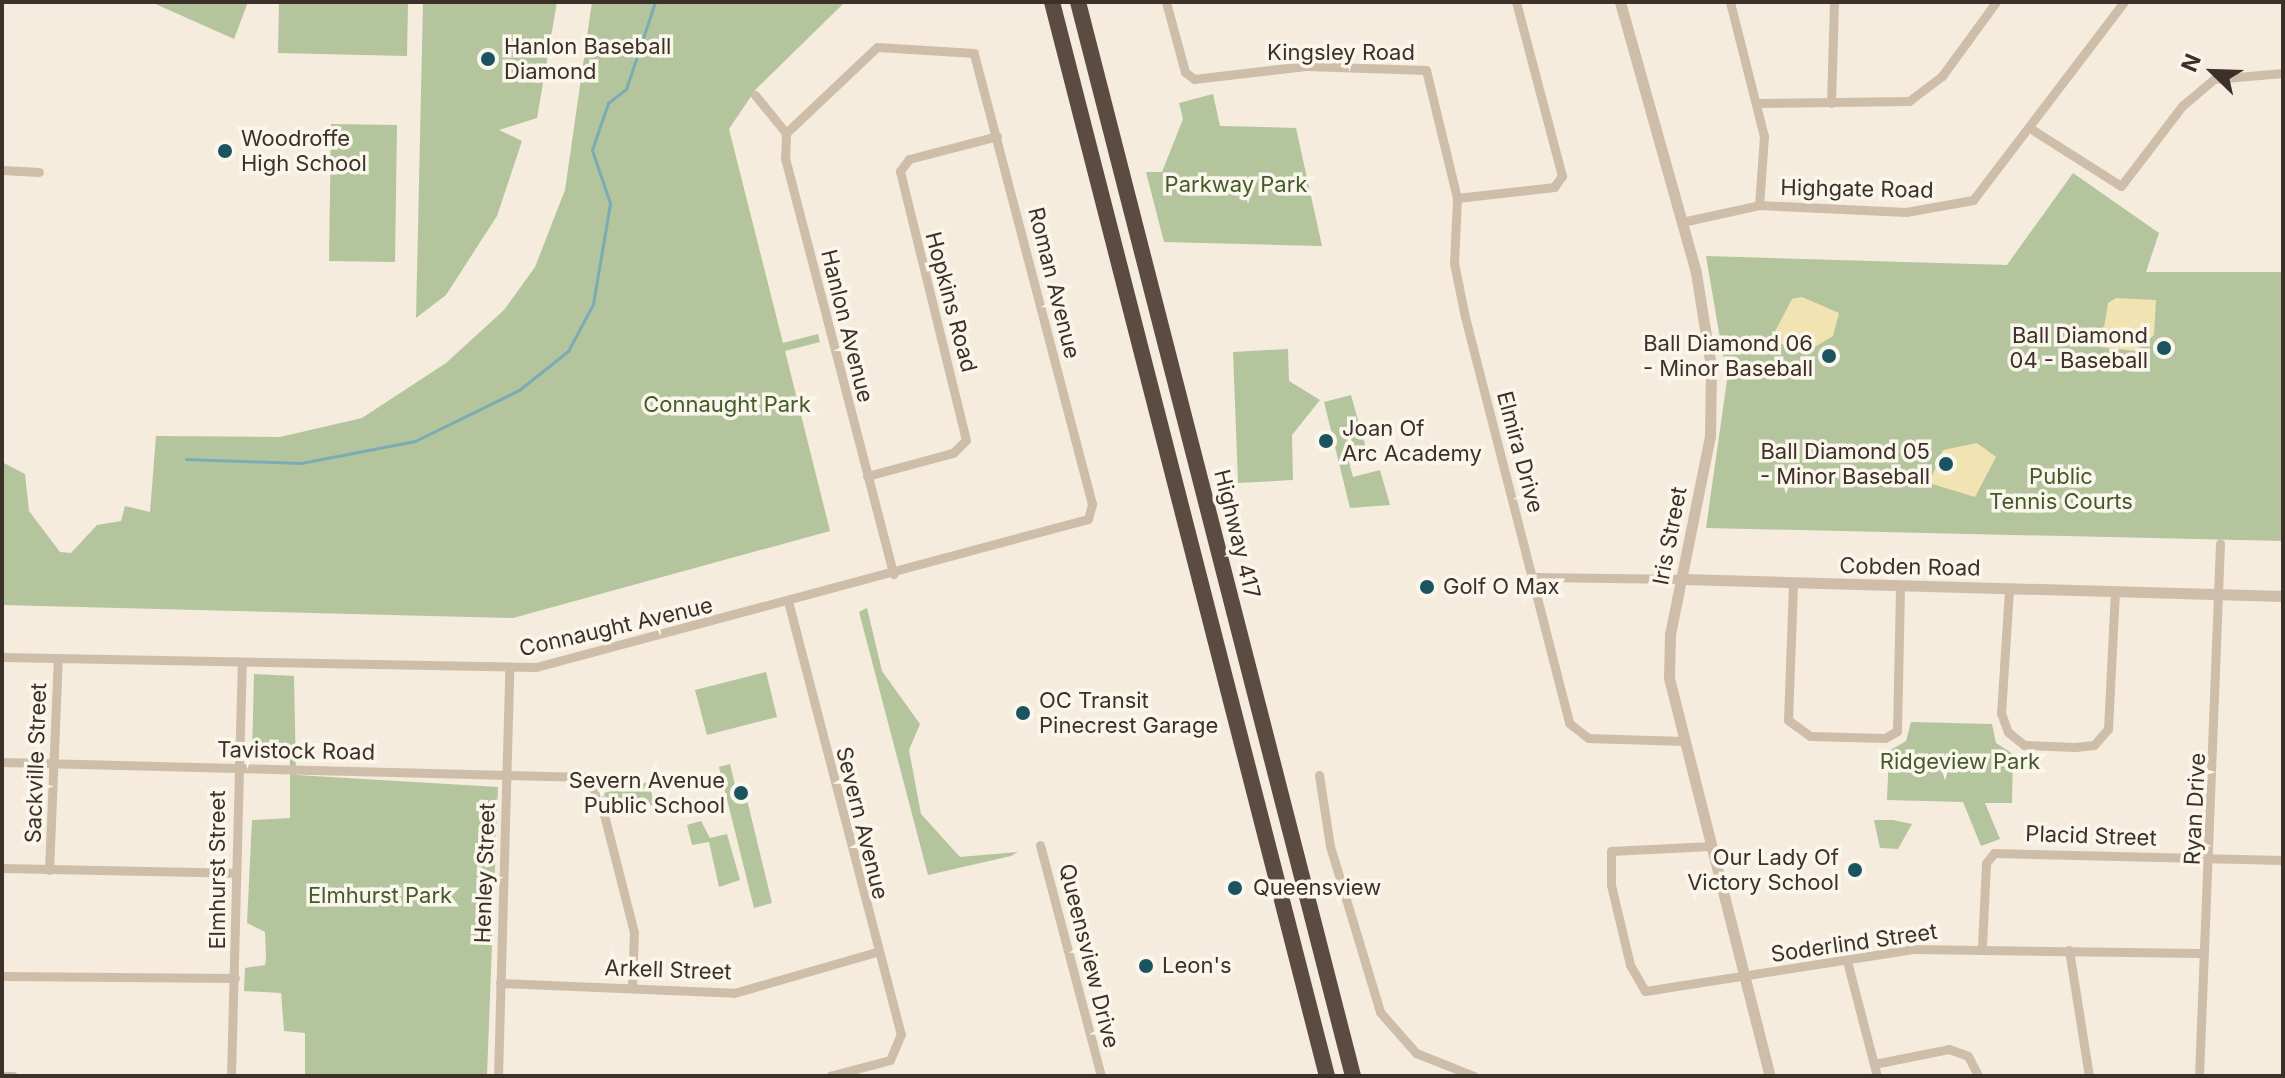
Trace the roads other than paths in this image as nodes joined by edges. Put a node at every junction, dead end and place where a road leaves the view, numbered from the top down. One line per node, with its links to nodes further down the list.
1 (1052, 2): 70 (highway)
2 (1078, 2): 71 (highway, Highway 417)
3 (1166, 2): 10 (street, Kingsley Road)
4 (1516, 2): 20 (street)
5 (1620, 2): 22 (street, Iris Street)
6 (1730, 2): 13 (street)
7 (1834, 2): 14 (street)
8 (2124, 2): 15 (street, Highgate Road)
9 (1992, 3): 14 (street)
10 (1428, 73): 20 (street, Elmira Drive)
11 (2283, 73): 15 (street)
12 (755, 95): 16 (street)
13 (1759, 103): 14 (street); 21 (street)
14 (1831, 103)
15 (2033, 130): 21 (street, Highgate Road)
16 (786, 133): 17 (street, Roman Avenue); 23 (street, Hanlon Avenue)
17 (997, 136): 23 (street, Hopkins Road); 24 (street, Roman Avenue)
18 (2, 170): 19 (street)
19 (39, 172)
20 (1457, 198): 27 (street, Elmira Drive)
21 (1759, 205): 22 (street, Highgate Road)
22 (1682, 222): 28 (street, Iris Street)
23 (867, 476): 26 (street, Hanlon Avenue)
24 (1081, 525): 26 (street, Connaught Avenue)
25 (2220, 543): 33 (street, Ryan Drive)
26 (893, 574): 35 (street, Connaught Avenue)
27 (1536, 577): 28 (street, Cobden Road); 40 (street, Elmira Drive)
28 (1683, 579): 29 (street, Cobden Road); 40 (street, Iris Street)
29 (1793, 584): 30 (street, Cobden Road); 30 (street)
30 (1900, 588): 31 (street, Cobden Road)
31 (2009, 590): 32 (street, Cobden Road); 32 (street)
32 (2115, 593): 33 (street, Cobden Road)
33 (2220, 595): 34 (street, Cobden Road); 48 (street, Ryan Drive)
34 (2283, 596)
35 (788, 601): 39 (street, Connaught Avenue); 55 (street, Severn Avenue)
36 (2, 657): 37 (street, Connaught Avenue)
37 (58, 658): 38 (street, Connaught Avenue); 42 (street, Sackville Street)
38 (242, 665): 39 (street, Connaught Avenue); 43 (street, Elmhurst Street)
39 (509, 671): 44 (street, Henley Street)
40 (1683, 741): 47 (street, Iris Street)
41 (2, 762): 42 (street, Tavistock Road)
42 (52, 764): 43 (street, Tavistock Road); 51 (street, Sackville Street)
43 (236, 769): 44 (street, Tavistock Road); 52 (street, Elmhurst Street)
44 (505, 775): 61 (street, Henley Street); 62 (street, Tavistock Road)
45 (1319, 775): 72 (street)
46 (1040, 845): 69 (street, Queensview Drive)
47 (1711, 846): 59 (street, Iris Street); 59 (street, Soderlind Street)
48 (2213, 858): 49 (street, Placid Street); 53 (street, Placid Street); 56 (street, Ryan Drive)
49 (2283, 860)
50 (2, 868): 51 (street)
51 (49, 870): 52 (street)
52 (233, 873): 60 (street, Elmhurst Street)
53 (1982, 946): 54 (street, Soderlind Street); 57 (street, Soderlind Street)
54 (2069, 950): 56 (street, Soderlind Street); 76 (street)
55 (876, 952): 62 (street, Arkell Street); 68 (street, Severn Avenue)
56 (2199, 953): 77 (street, Ryan Drive)
57 (1847, 961): 59 (street, Soderlind Street); 63 (street)
58 (2, 976): 60 (street)
59 (1744, 977): 73 (street, Iris Street)
60 (235, 978): 66 (street, Elmhurst Street)
61 (500, 983): 62 (street, Arkell Street); 67 (street, Henley Street)
62 (632, 986)
63 (1874, 1064): 74 (street); 75 (street)
64 (2, 1076): 65 (street)
65 (13, 1076)
66 (231, 1076)
67 (498, 1076)
68 (830, 1076)
69 (1101, 1076)
70 (1327, 1076)
71 (1353, 1076)
72 (1474, 1076)
73 (1770, 1076)
74 (1877, 1076)
75 (1978, 1076)
76 (2089, 1076)
77 (2199, 1076)

